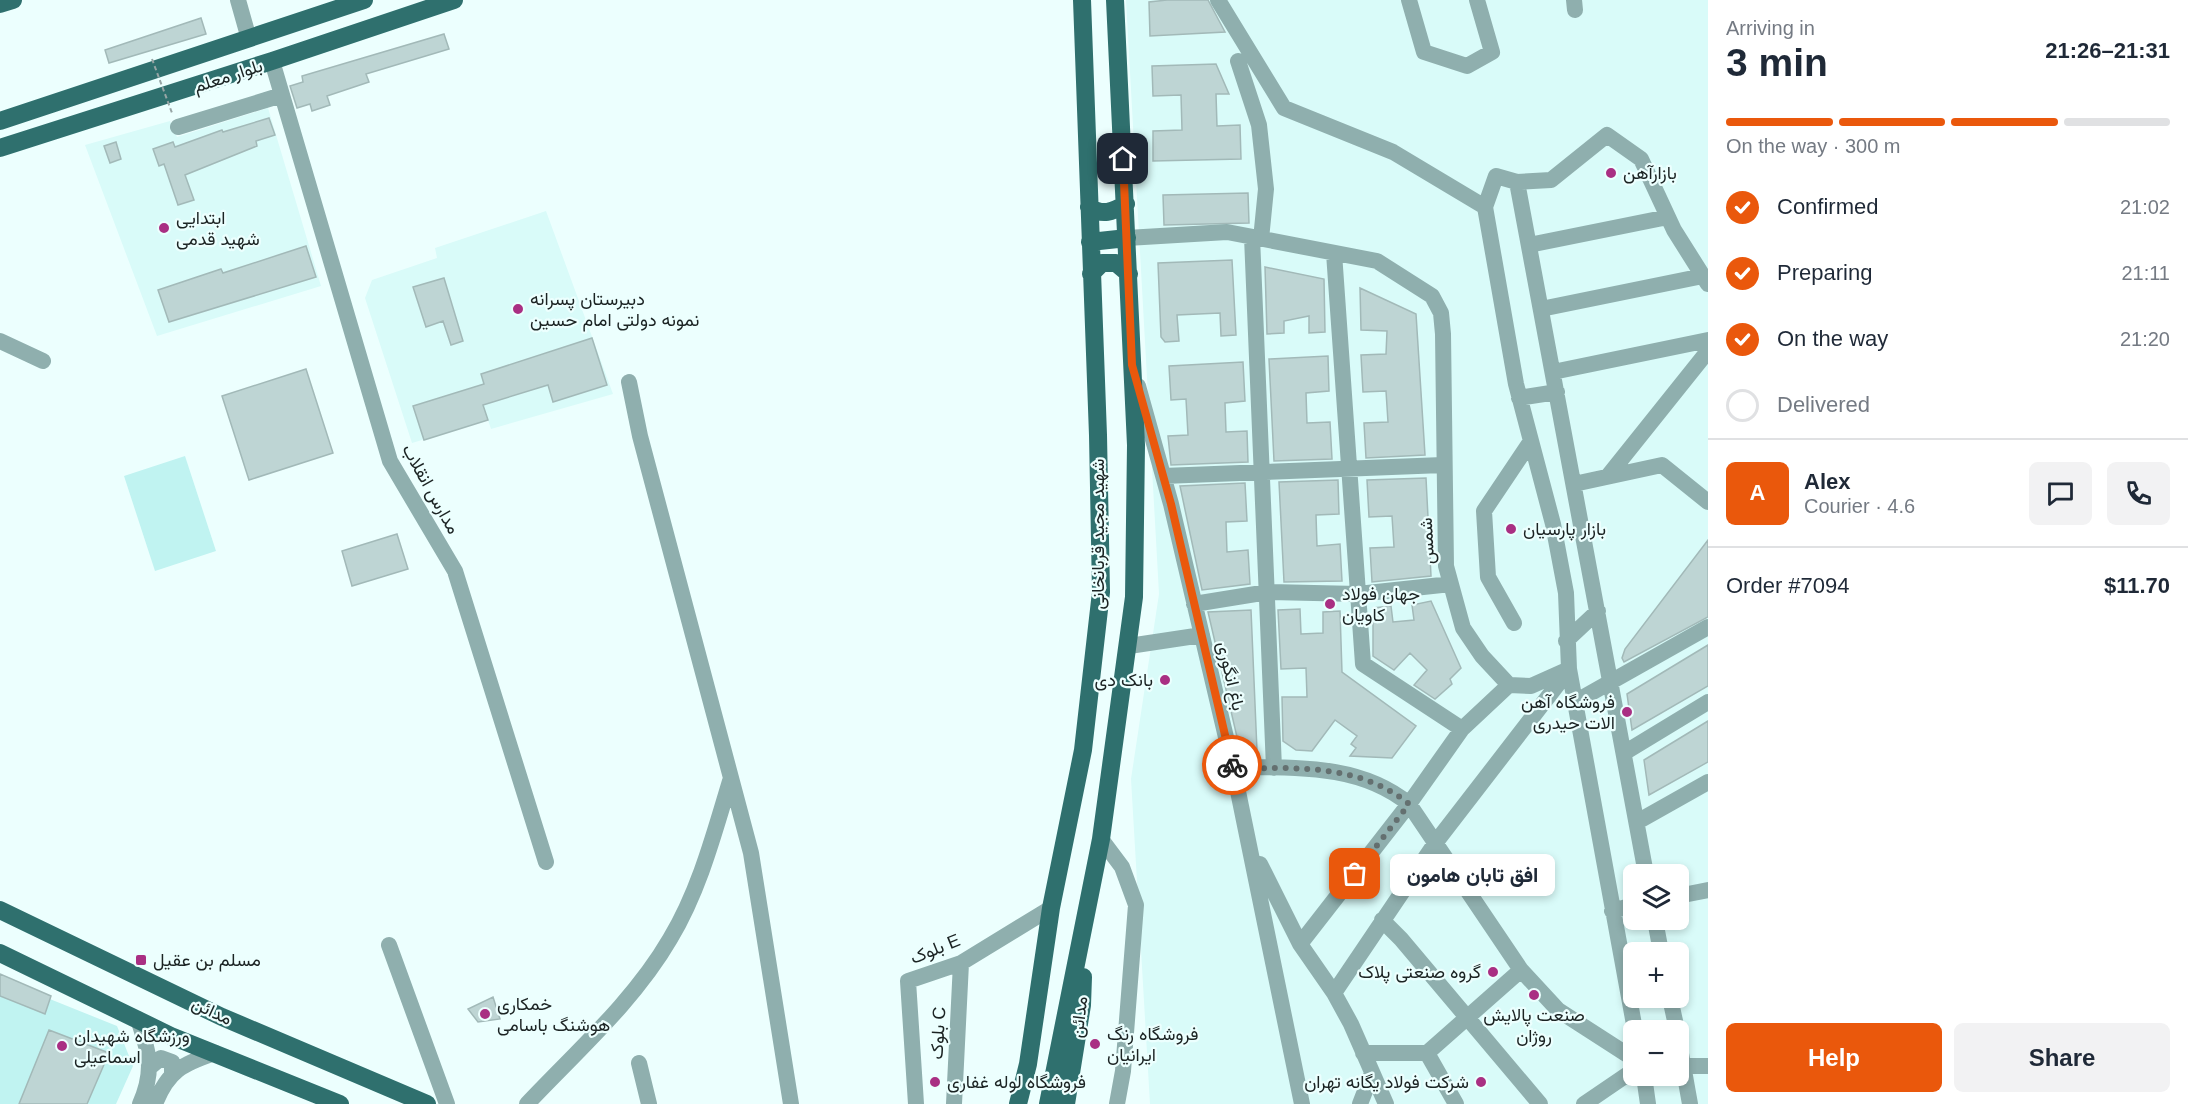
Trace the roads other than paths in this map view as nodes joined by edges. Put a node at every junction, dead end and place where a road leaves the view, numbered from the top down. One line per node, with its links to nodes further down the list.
1 (13, 0): 10 (main road)
2 (238, 0): 11 (street)
3 (364, 0): 11 (main road, بلوار معلم)
4 (454, 0): 12 (main road, بلوار معلم)
5 (1082, 0): 20 (main road, شهید مجید قربانخانی)
6 (1115, 0): 19 (main road, شهید مجید قربانخانی)
7 (1218, 0): 21 (street)
8 (1408, 0): 9 (street)
9 (1477, 0)
10 (0, 4)
11 (249, 39): 16 (main road, بلوار معلم)
12 (272, 61): 14 (street, مدارس انقلاب); 17 (main road, بلوار معلم)
13 (1238, 61): 24 (street)
14 (282, 95): 15 (street); 75 (street, مدارس انقلاب)
15 (175, 120)
16 (0, 121)
17 (0, 147)
18 (1516, 182): 21 (street); 22 (street); 26 (street)
19 (1126, 204): 20 (main road); 23 (main road, شهید مجید قربانخانی)
20 (1089, 207): 25 (main road, شهید مجید قربانخانی)
21 (1485, 207): 40 (street)
22 (1668, 217): 26 (street); 30 (street)
23 (1127, 238): 24 (street); 25 (main road); 29 (main road, شهید مجید قربانخانی)
24 (1256, 238): 27 (street); 44 (street)
25 (1090, 242): 28 (main road, شهید مجید قربانخانی)
26 (1529, 245): 31 (street)
27 (1334, 253): 42 (street, شمس); 43 (street)
28 (1092, 274): 29 (main road); 79 (main road, شهید مجید قربانخانی)
29 (1129, 274): 36 (main road, شهید مجید قربانخانی)
30 (1705, 280): 31 (street)
31 (1541, 309): 37 (street)
32 (1708, 340): 37 (street)
33 (0, 341): 35 (street)
34 (1708, 351): 46 (street)
35 (43, 361)
36 (1132, 365): 45 (street, باغ انگوری); 58 (main road, شهید مجید قربانخانی)
37 (1553, 372): 39 (street)
38 (629, 382): 68 (street)
39 (1557, 392): 40 (street); 47 (street)
40 (1520, 398): 41 (street)
41 (1531, 441): 54 (street); 57 (street)
42 (1443, 465): 43 (street); 49 (street, شمس)
43 (1351, 468): 44 (street); 51 (street)
44 (1263, 472): 45 (street); 50 (street)
45 (1163, 476): 52 (street, باغ انگوری)
46 (1608, 476): 47 (street); 48 (street)
47 (1574, 484): 53 (street)
48 (1708, 502)
49 (1451, 584): 51 (street); 61 (street, شمس)
50 (1268, 592): 51 (street); 52 (street); 67 (street)
51 (1358, 594): 64 (street)
52 (1194, 604): 56 (street, باغ انگوری)
53 (1598, 610): 57 (street); 60 (street)
54 (1514, 623)
55 (1708, 627): 60 (street)
56 (1202, 635): 58 (street); 66 (street, باغ انگوری)
57 (1566, 641): 59 (street)
58 (1129, 646): 72 (main road, شهید مجید قربانخانی)
59 (1569, 669): 61 (street); 62 (street); 74 (street)
60 (1611, 683): 62 (street); 65 (street)
61 (1509, 685): 64 (street)
62 (1575, 702): 82 (street)
63 (1708, 702): 65 (street)
64 (1462, 729): 70 (street)
65 (1624, 753): 71 (street)
66 (1233, 767): 67 (street); 73 (street, باغ انگوری)
67 (1274, 768): 70 (street)
68 (730, 780): 113 (street); 115 (street)
69 (1708, 782): 71 (street)
70 (1409, 804): 74 (street); 85 (street)
71 (1637, 822): 76 (street)
72 (1101, 839): 84 (main road, شهید مجید قربانخانی); 122 (street)
73 (1249, 839): 85 (street); 123 (street, باغ انگوری)
74 (1436, 842): 83 (street); 89 (street)
75 (546, 862)
76 (1644, 864)
77 (1708, 890): 78 (street)
78 (1689, 894)
79 (1051, 908): 88 (street, بلوک E); 99 (main road, شهید مجید قربانخانی)
80 (1623, 908): 82 (street)
81 (0, 910): 111 (main road, مدائن)
82 (1612, 911): 93 (street)
83 (1382, 920): 90 (street); 91 (street)
84 (1084, 930): 120 (main road); 121 (main road, مدائن)
85 (1300, 944): 90 (street)
86 (389, 945): 112 (street)
87 (0, 953): 92 (main road, مدائن)
88 (961, 963): 116 (street, بلوک E); 117 (street, بلوک C)
89 (1521, 970): 91 (street); 94 (street)
90 (1334, 993): 96 (street)
91 (1466, 1016): 97 (street); 127 (street)
92 (138, 1019): 95 (main road, مدائن); 102 (street)
93 (1633, 1020)
94 (1623, 1052)
95 (215, 1053): 103 (street); 110 (main road, مدائن)
96 (1363, 1053): 97 (street); 104 (street)
97 (1427, 1053): 126 (street)
98 (639, 1063): 114 (street)
99 (1028, 1064): 118 (main road); 119 (main road)
100 (1689, 1066): 101 (street)
101 (1708, 1066)
102 (150, 1067): 103 (street); 108 (street)
103 (172, 1072): 109 (street)
104 (1372, 1073): 124 (street); 125 (street)
105 (1623, 1077): 128 (street)
106 (1645, 1086): 129 (street)
107 (1686, 1086): 130 (street)
108 (140, 1104)
109 (154, 1104)
110 (340, 1104)
111 (427, 1104)
112 (447, 1104)
113 (527, 1104)
114 (649, 1104)
115 (791, 1104)
116 (916, 1104)
117 (954, 1104)
118 (1013, 1104)
119 (1018, 1104)
120 (1048, 1104)
121 (1066, 1104)
122 (1117, 1104)
123 (1302, 1104)
124 (1360, 1104)
125 (1386, 1104)
126 (1456, 1104)
127 (1540, 1104)
128 (1584, 1104)
129 (1648, 1104)
130 (1690, 1104)

